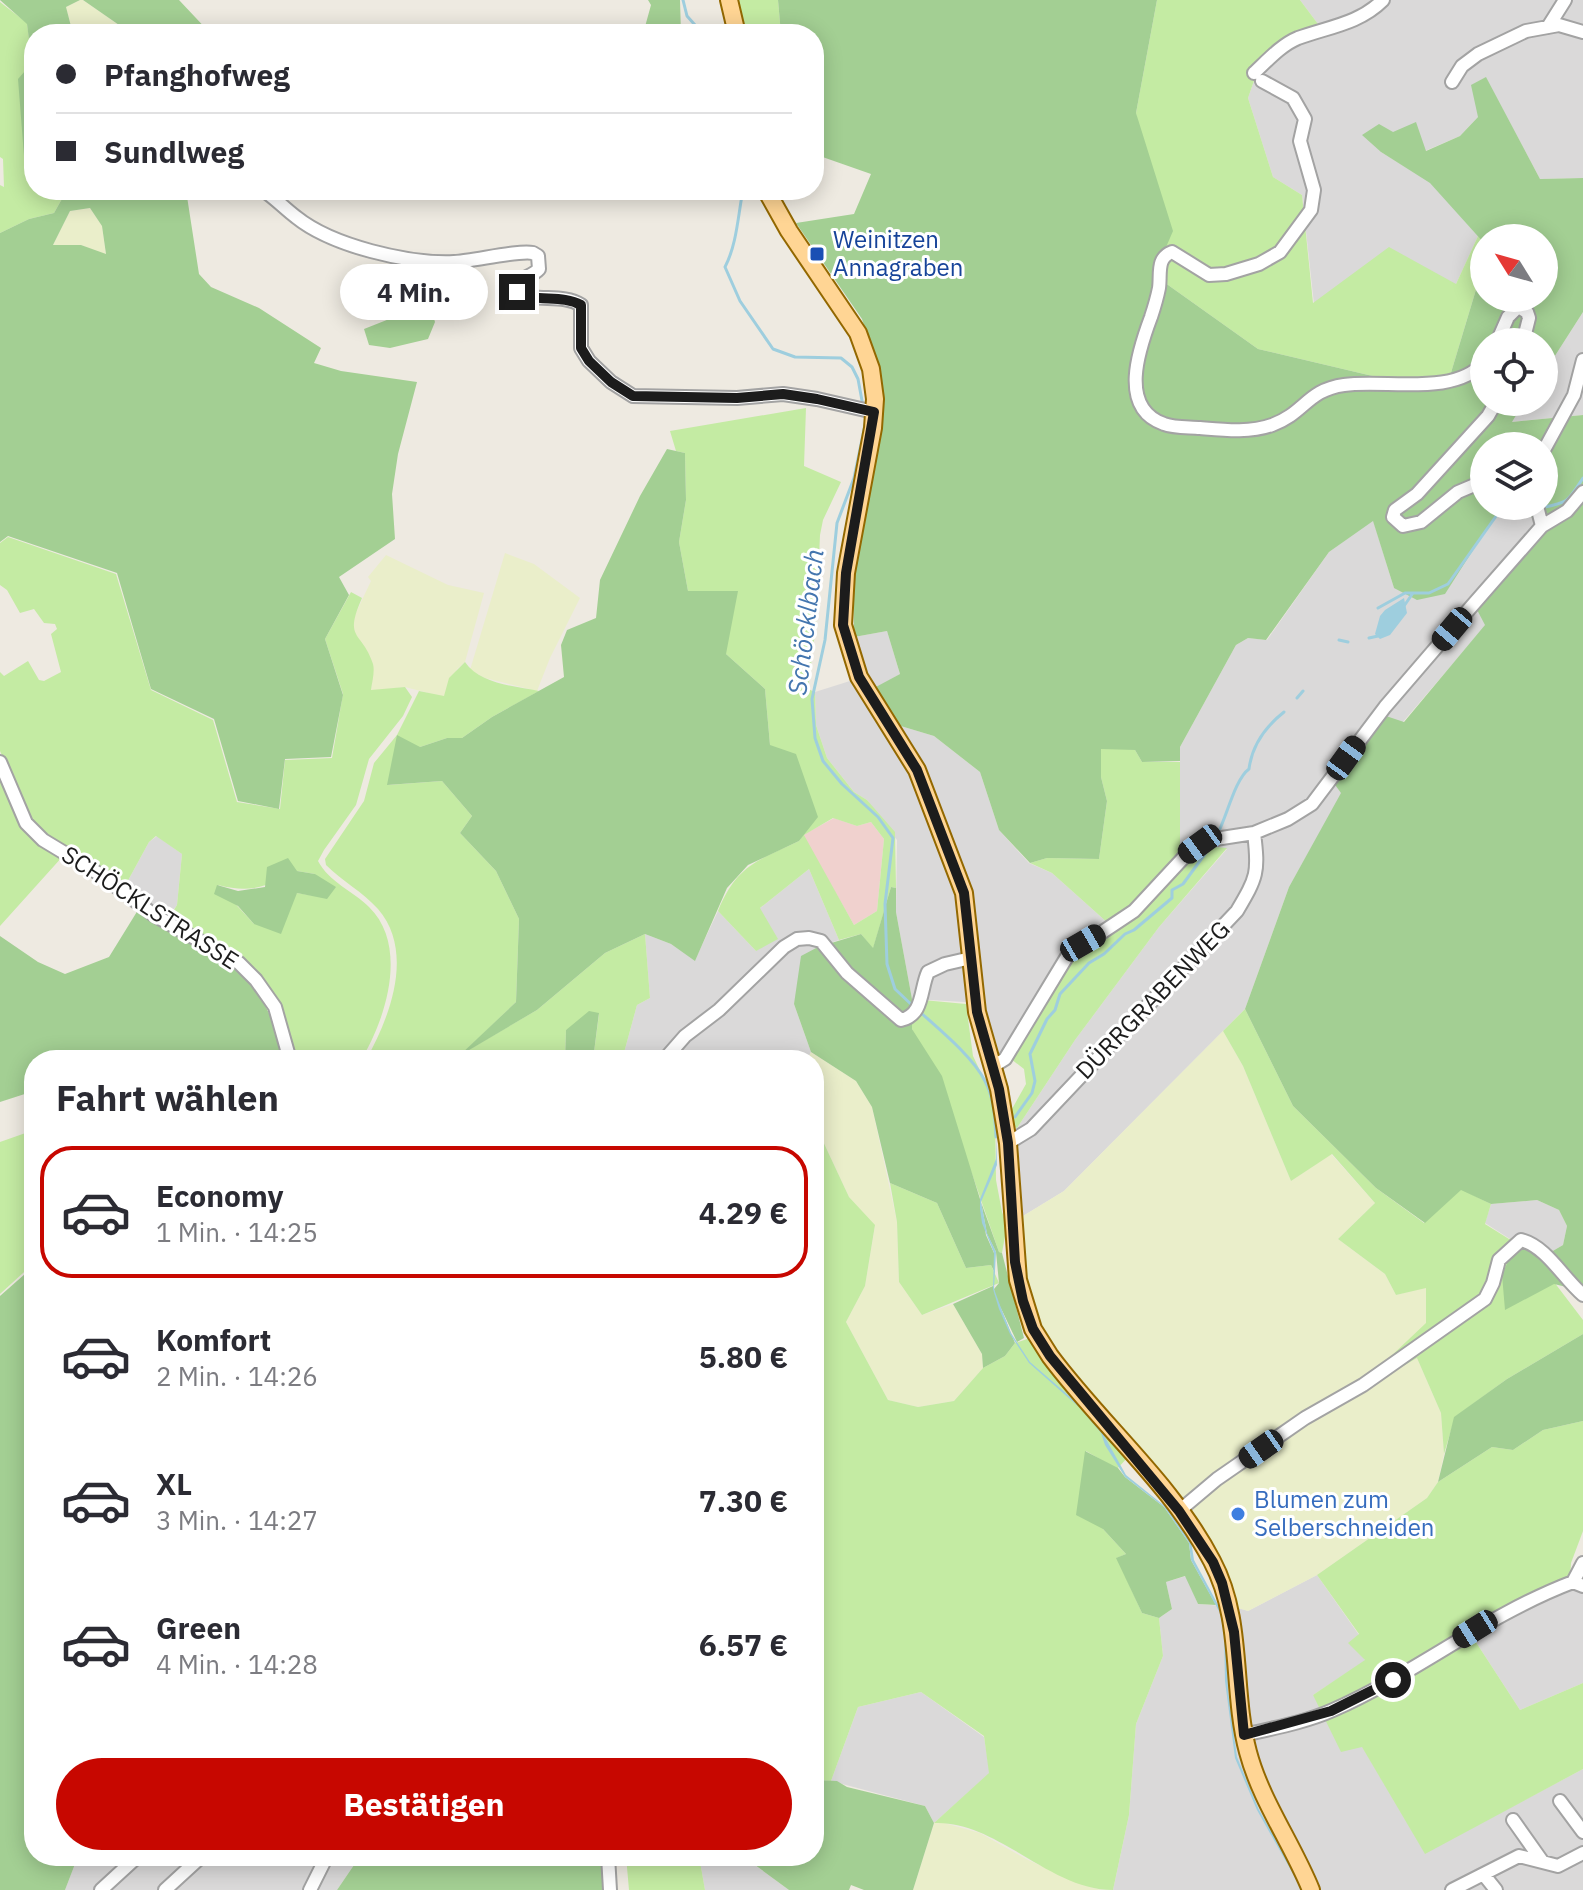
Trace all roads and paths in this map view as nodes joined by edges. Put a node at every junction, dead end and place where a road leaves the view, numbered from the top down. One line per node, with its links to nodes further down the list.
1 (729, 0): 4 (main road)
2 (1383, 0): 13 (street)
3 (1565, 0): 5 (street)
4 (735, 24)
5 (1548, 27): 6 (street); 7 (street)
6 (1583, 32)
7 (1452, 82)
8 (279, 200): 14 (street)
9 (772, 200): 14 (main road)
10 (1503, 328): 11 (street)
11 (1526, 328)
12 (1583, 360): 17 (street)
13 (1470, 372)
14 (874, 412): 25 (main road)
15 (1488, 416): 16 (street)
16 (1474, 432)
17 (1554, 432)
18 (1470, 437): 19 (street)
19 (1470, 487)
20 (1583, 492): 22 (street)
21 (1540, 520): 22 (street)
22 (1542, 526): 24 (street)
23 (0, 762): 26 (street, SCHÖCKLSTRASSE)
24 (1254, 833): 28 (street); 29 (street, DÜRRGRABENWEG)
25 (971, 958): 27 (street); 28 (main road)
26 (287, 1050)
27 (673, 1050)
28 (992, 1067): 29 (main road)
29 (1008, 1143): 31 (main road)
30 (1583, 1295): 31 (street)
31 (1179, 1511): 34 (main road)
32 (1583, 1563): 33 (street)
33 (1578, 1584): 34 (street)
34 (1244, 1735): 49 (main road)
35 (1560, 1801): 37 (street)
36 (1513, 1820): 39 (street)
37 (1583, 1832)
38 (1583, 1853): 39 (street)
39 (1542, 1861): 44 (street)
40 (127, 1866): 45 (street)
41 (182, 1866): 46 (street)
42 (322, 1866): 47 (street)
43 (609, 1866): 48 (street)
44 (1484, 1875): 50 (street); 51 (street)
45 (101, 1890)
46 (165, 1890)
47 (310, 1890)
48 (610, 1890)
49 (1311, 1890)
50 (1452, 1890)
51 (1496, 1890)

